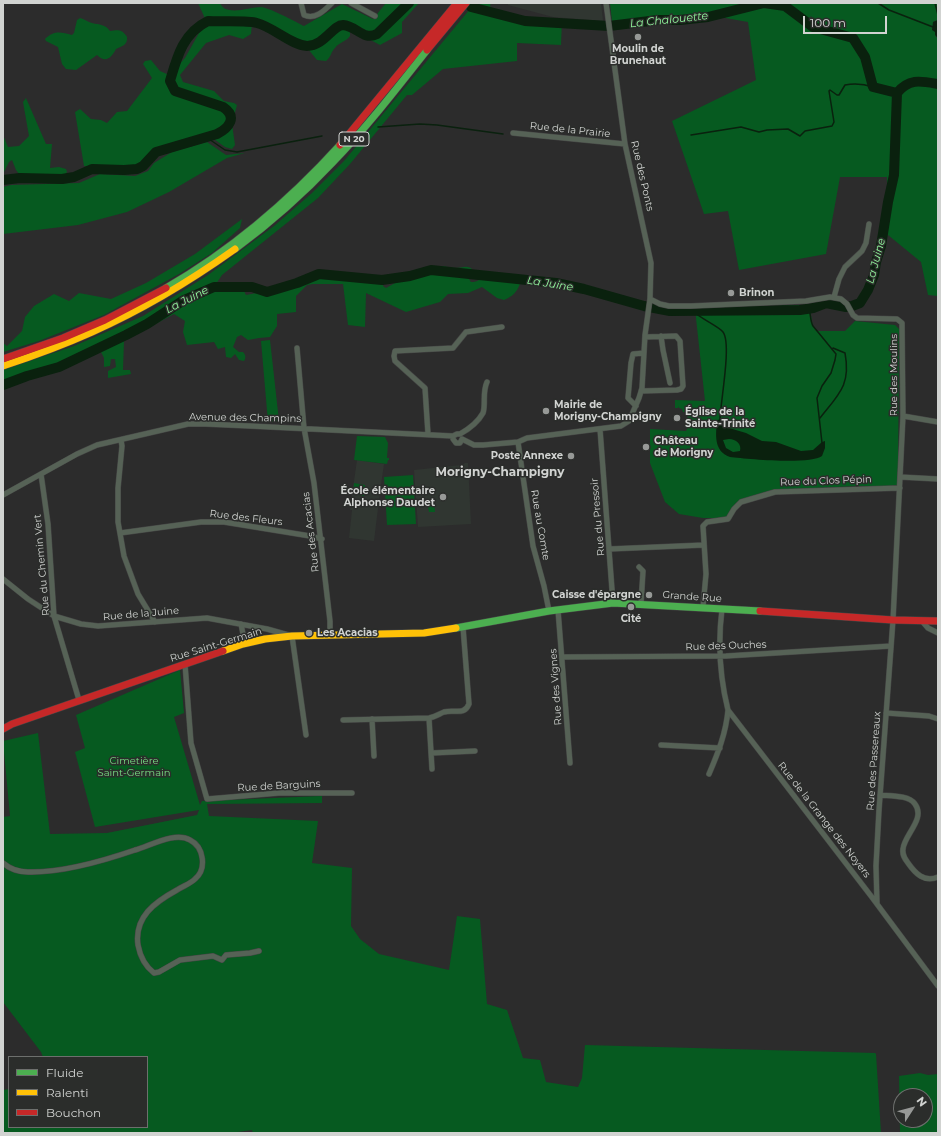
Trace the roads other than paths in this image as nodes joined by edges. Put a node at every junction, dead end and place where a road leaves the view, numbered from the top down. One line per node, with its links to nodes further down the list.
1 (301, 3): 2 (street)
2 (332, 3)
3 (351, 3): 7 (street)
4 (457, 3): 18 (main road, N 20)
5 (466, 3): 19 (main road, N 20)
6 (606, 3): 9 (street, Rue des Ponts)
7 (375, 16)
8 (513, 133): 9 (street, Rue de la Prairie)
9 (625, 144): 12 (street, Rue des Ponts)
10 (869, 224): 11 (street)
11 (834, 297): 12 (street); 24 (street, Rue des Moulins)
12 (650, 300): 14 (street, Rue des Ponts)
13 (502, 327): 28 (street)
14 (645, 336): 15 (street); 17 (street, Rue des Ponts)
15 (661, 336): 21 (street); 22 (street)
16 (297, 348): 26 (street, Rue des Acacias)
17 (644, 354): 22 (street, Rue des Ponts); 23 (street)
18 (3, 359)
19 (3, 366)
20 (487, 382): 30 (street)
21 (670, 383)
22 (641, 390): 23 (street, Rue des Ponts)
23 (636, 406): 27 (street, Rue des Ponts)
24 (903, 416): 25 (street); 34 (street, Rue des Moulins)
25 (938, 422)
26 (304, 428): 28 (street, Avenue des Champins); 31 (street, Avenue des Champins); 39 (street, Rue des Acacias)
27 (600, 429): 32 (street); 41 (street, Rue du Pressoir)
28 (428, 434): 29 (street, Avenue des Champins)
29 (454, 436): 30 (street); 30 (street)
30 (461, 437): 32 (street)
31 (121, 440): 33 (street, Avenue des Champins); 38 (street)
32 (518, 442): 49 (street, Rue au Comte)
33 (41, 474): 37 (street, Avenue des Champins); 50 (street, Rue du Chemin Vert)
34 (900, 477): 35 (street); 36 (street, Rue des Moulins)
35 (938, 479)
36 (900, 488): 40 (street, Rue du Clos Pépin); 51 (street, Rue des Moulins)
37 (3, 495)
38 (120, 533): 39 (street, Rue des Fleurs); 54 (street)
39 (322, 539): 59 (street, Rue des Acacias)
40 (704, 545): 41 (street); 46 (street, Rue du Clos Pépin)
41 (609, 549): 44 (street, Rue du Pressoir)
42 (639, 567): 45 (street)
43 (3, 579): 50 (street, Rue de la Juine)
44 (613, 603): 45 (main road, Grande Rue); 48 (main road, Grande Rue)
45 (641, 604): 46 (main road, Grande Rue)
46 (703, 607): 47 (main road, Grande Rue)
47 (722, 609): 51 (main road, Grande Rue); 63 (street, Rue de la Grange des Noyers)
48 (558, 610): 49 (main road, Grande Rue); 64 (street, Rue des Vignes)
49 (549, 611): 55 (main road, Grande Rue)
50 (54, 616): 54 (street, Rue de la Juine); 66 (street, Rue du Chemin Vert)
51 (893, 620): 52 (main road, Grande Rue); 62 (street, Rue des Passereaux)
52 (922, 621): 53 (main road, Grande Rue); 58 (street)
53 (938, 621)
54 (155, 622): 56 (street, Rue de la Juine)
55 (491, 622): 57 (main road, Rue Saint-Germain)
56 (241, 624): 60 (street, Rue de la Juine); 61 (street)
57 (463, 628): 59 (main road, Rue Saint-Germain); 70 (street)
58 (938, 633)
59 (330, 634): 60 (main road, Rue Saint-Germain)
60 (292, 636): 61 (main road, Rue Saint-Germain); 74 (street)
61 (245, 644): 65 (main road, Rue Saint-Germain)
62 (891, 646): 63 (street, Rue des Ouches); 68 (street, Rue des Passereaux)
63 (721, 656): 64 (street, Rue des Ouches); 67 (street, Rue de la Grange des Noyers)
64 (563, 657): 80 (street, Rue des Vignes)
65 (185, 664): 66 (main road, Rue Saint-Germain); 83 (street, Rue de Barguins)
66 (79, 700): 73 (main road, Rue Saint-Germain)
67 (728, 710): 76 (street); 87 (street, Rue de la Grange des Noyers)
68 (886, 713): 72 (street); 84 (street, Rue des Passereaux)
69 (372, 718): 70 (street); 71 (street); 79 (street)
70 (429, 718): 78 (street)
71 (344, 720)
72 (938, 720)
73 (3, 729)
74 (306, 735)
75 (661, 745): 76 (street)
76 (720, 748): 82 (street)
77 (476, 751): 78 (street)
78 (432, 753): 81 (street)
79 (374, 756)
80 (570, 763)
81 (432, 769)
82 (709, 774)
83 (352, 793)
84 (880, 795): 86 (street); 87 (street, Rue des Passereaux)
85 (3, 863): 88 (street)
86 (938, 877)
87 (877, 903): 89 (street, Rue de la Grange des Noyers)
88 (259, 951)
89 (937, 983)

